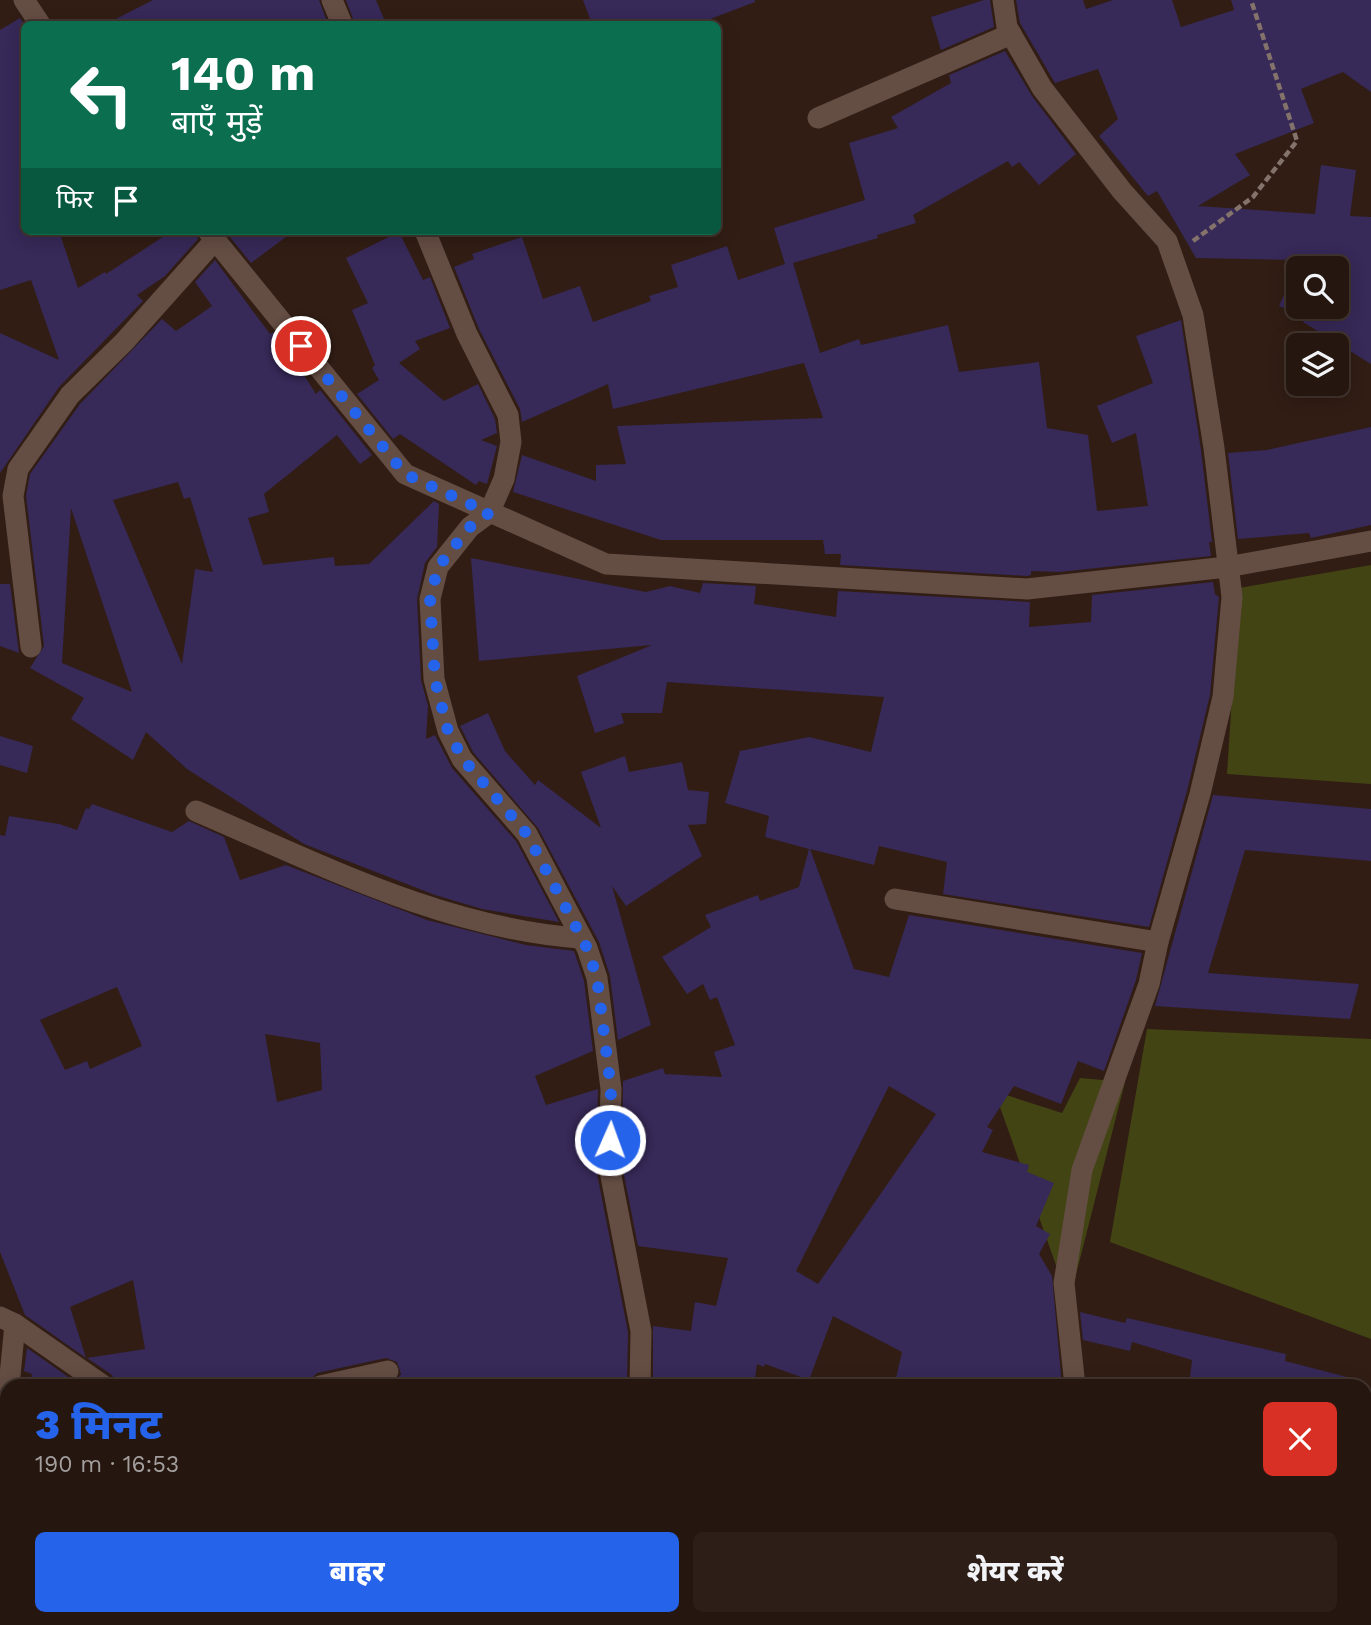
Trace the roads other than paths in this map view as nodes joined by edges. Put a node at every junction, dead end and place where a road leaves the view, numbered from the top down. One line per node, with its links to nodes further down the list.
1 (24, 0): 4 (street)
2 (332, 0): 5 (street)
3 (1003, 0): 6 (street)
4 (38, 21)
5 (341, 21)
6 (1011, 34): 7 (street); 12 (street)
7 (818, 118)
8 (211, 235): 10 (street); 13 (street)
9 (427, 235): 10 (street)
10 (489, 513): 12 (street); 16 (street)
11 (1371, 541): 12 (street)
12 (1227, 567): 17 (street)
13 (31, 647)
14 (196, 811): 16 (street)
15 (895, 899): 17 (street)
16 (579, 938): 23 (street)
17 (1158, 942): 24 (street)
18 (7, 1320): 20 (street); 21 (street)
19 (388, 1371): 22 (street)
20 (9, 1379)
21 (94, 1379)
22 (352, 1379)
23 (640, 1379)
24 (1074, 1379)

